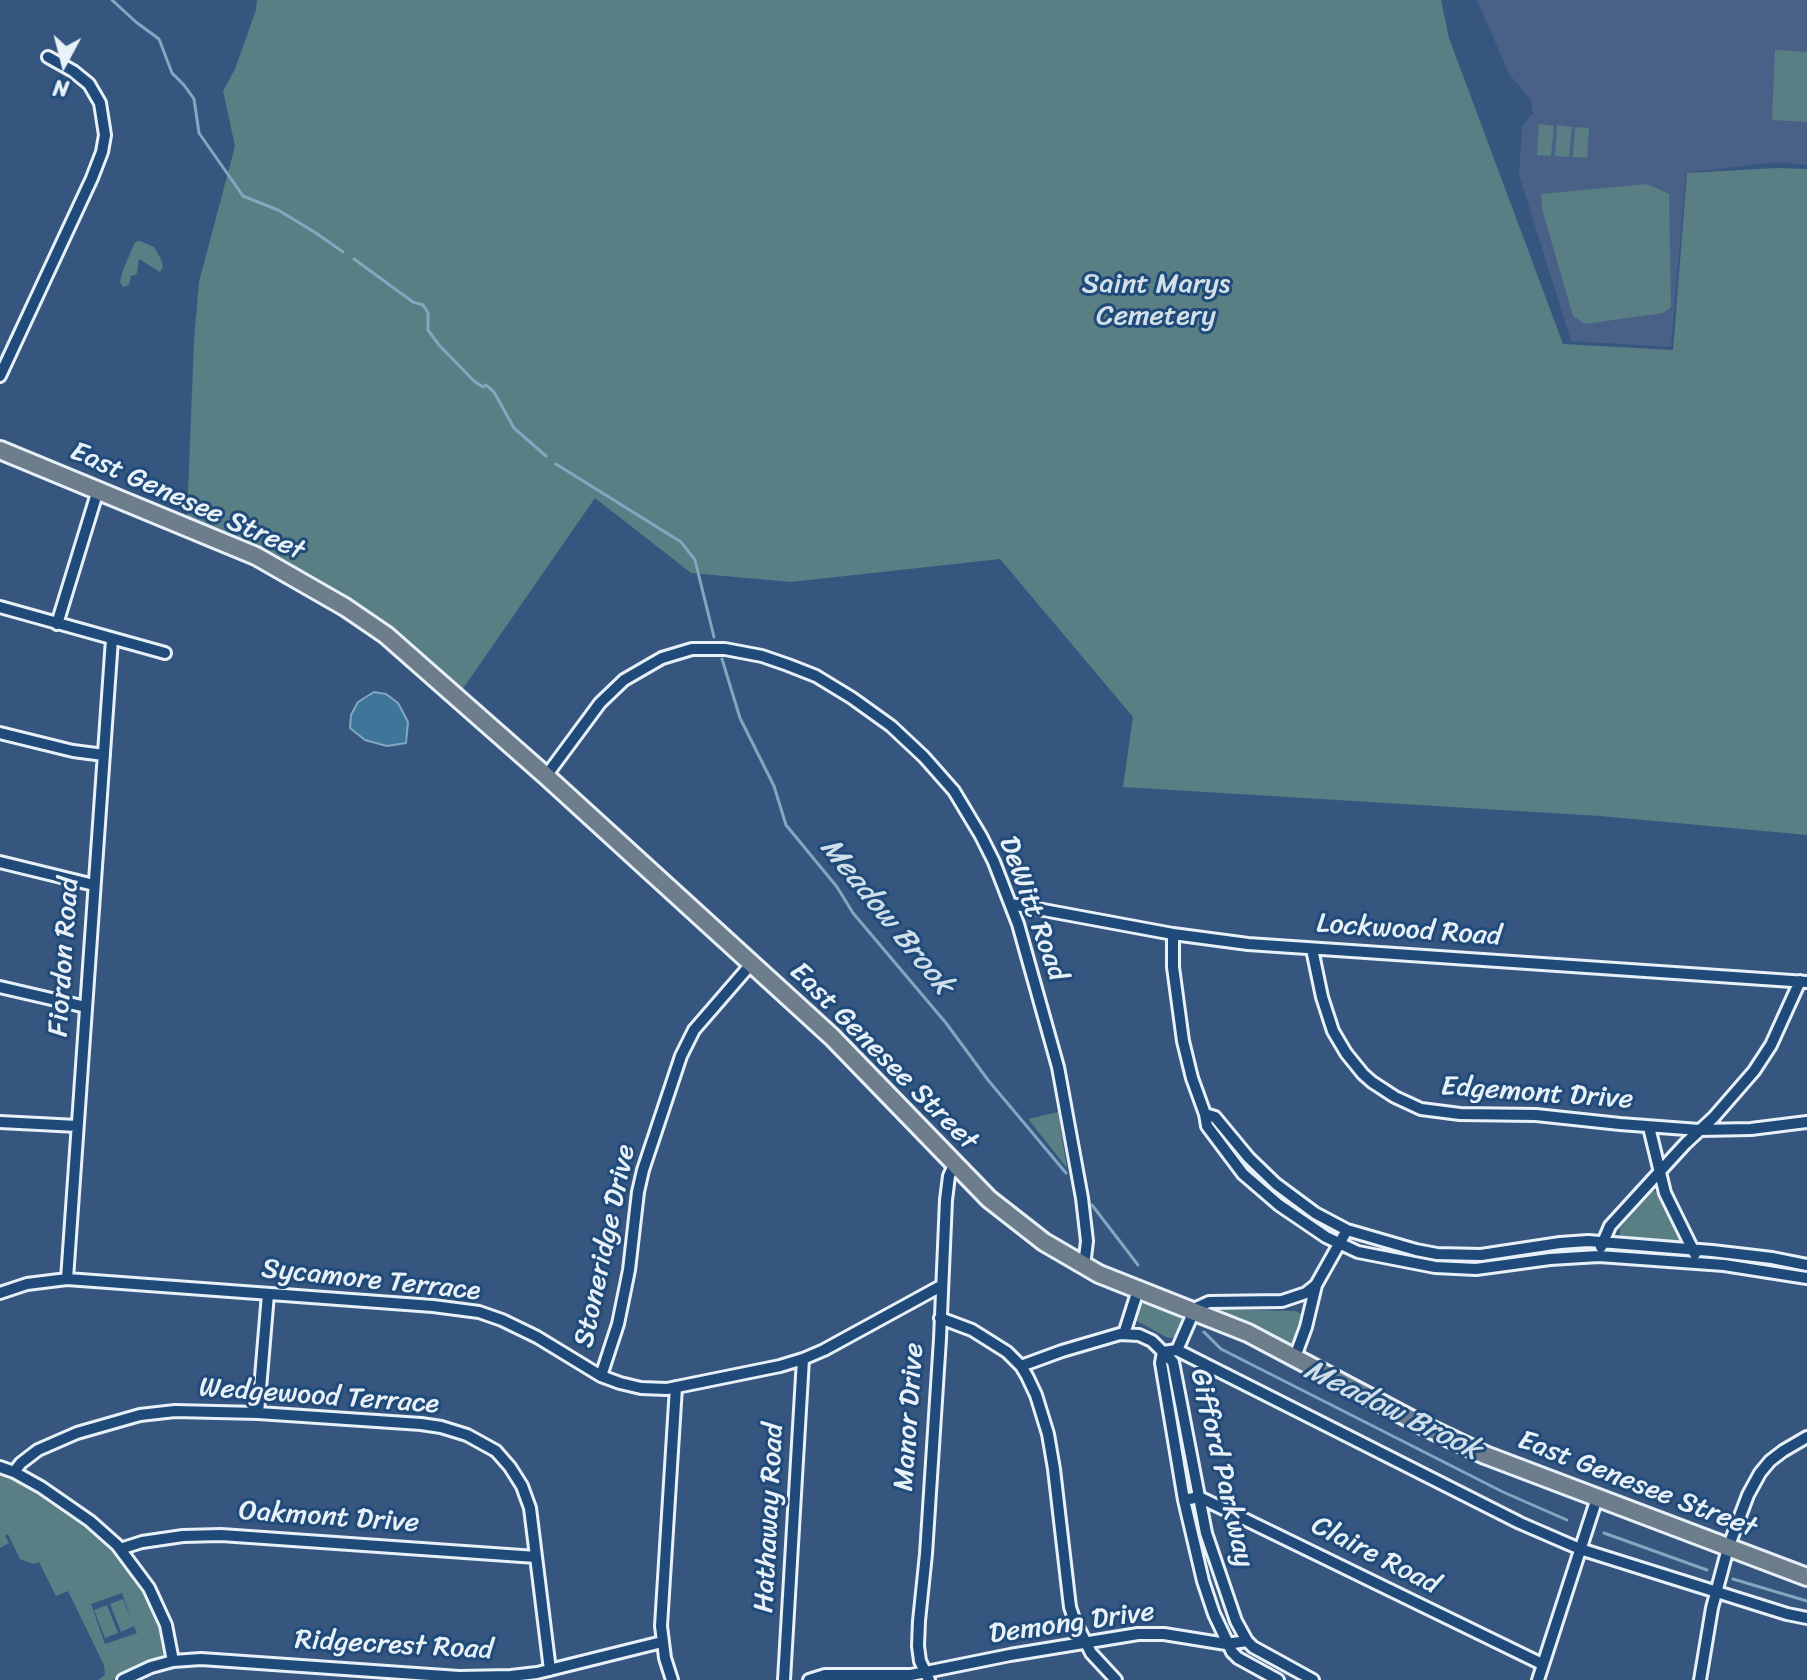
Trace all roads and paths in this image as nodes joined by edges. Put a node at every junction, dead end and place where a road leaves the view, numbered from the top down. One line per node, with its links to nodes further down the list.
1 (48, 57): 2 (street)
2 (0, 376)
3 (0, 450): 4 (main road, East Genesee Street)
4 (98, 490): 6 (street); 11 (main road, East Genesee Street)
5 (0, 607): 6 (street)
6 (57, 624): 7 (street)
7 (112, 639): 8 (street); 10 (street, Fiordon Road)
8 (165, 653)
9 (0, 733): 10 (street)
10 (104, 755): 13 (street, Fiordon Road)
11 (546, 776): 14 (street, DeWitt Road); 17 (main road, East Genesee Street)
12 (0, 862): 13 (street)
13 (94, 885): 20 (street, Fiordon Road)
14 (1011, 904): 15 (street, Lockwood Road); 36 (street, DeWitt Road)
15 (1173, 934): 16 (street, Lockwood Road); 21 (street)
16 (1312, 949): 18 (street, Lockwood Road); 25 (street, Edgemont Drive)
17 (752, 963): 27 (main road, East Genesee Street); 52 (street, Stoneridge Drive)
18 (1804, 981): 26 (street)
19 (0, 987): 20 (street)
20 (86, 1007): 24 (street, Fiordon Road)
21 (1205, 1114): 29 (street); 31 (street)
22 (0, 1122): 24 (street)
23 (1807, 1122): 26 (street, Edgemont Drive)
24 (77, 1126): 38 (street, Fiordon Road)
25 (1649, 1127): 26 (street, Edgemont Drive); 28 (street)
26 (1699, 1130): 28 (street)
27 (954, 1165): 36 (main road, East Genesee Street); 40 (street, Manor Drive)
28 (1659, 1172): 30 (street); 32 (street)
29 (1347, 1230): 30 (street); 31 (street)
30 (1602, 1242): 32 (street); 33 (street)
31 (1340, 1245): 33 (street); 39 (street)
32 (1693, 1249): 34 (street); 35 (street)
33 (1599, 1256): 34 (street)
34 (1700, 1263): 37 (street)
35 (1807, 1265)
36 (1084, 1266): 41 (main road, East Genesee Street)
37 (1807, 1278)
38 (67, 1279): 42 (street, Sycamore Terrace); 43 (street, Sycamore Terrace)
39 (1316, 1285): 44 (street); 49 (street)
40 (941, 1286): 45 (street, Manor Drive); 50 (street, Sycamore Terrace)
41 (1138, 1290): 44 (main road, East Genesee Street); 46 (street)
42 (0, 1293)
43 (268, 1294): 52 (street, Sycamore Terrace); 54 (street)
44 (1194, 1311): 47 (street); 49 (main road, East Genesee Street)
45 (940, 1318): 51 (street); 75 (street, Manor Drive)
46 (1124, 1334): 48 (street, Gifford Parkway); 51 (street)
47 (1177, 1350): 48 (street); 63 (street)
48 (1163, 1352): 58 (street, Gifford Parkway); 60 (street, Gifford Parkway)
49 (1295, 1357): 59 (main road, East Genesee Street)
50 (803, 1359): 53 (street, Sycamore Terrace); 79 (street, Hathaway Road)
51 (1021, 1366): 70 (street)
52 (601, 1376): 53 (street, Sycamore Terrace)
53 (676, 1387): 69 (street)
54 (258, 1413): 57 (street, Wedgewood Terrace); 64 (street, Wedgewood Terrace)
55 (1807, 1437): 61 (street)
56 (0, 1467): 57 (street)
57 (14, 1472): 62 (street)
58 (1199, 1497): 60 (street); 68 (street, Gifford Parkway); 73 (street, Claire Road)
59 (1597, 1498): 61 (main road, East Genesee Street); 63 (street)
60 (1184, 1500): 71 (street, Gifford Parkway)
61 (1728, 1548): 65 (main road, East Genesee Street); 66 (street)
62 (120, 1549): 64 (street, Oakmont Drive); 72 (street)
63 (1580, 1549): 66 (street); 73 (street)
64 (536, 1557): 74 (street, Wedgewood Terrace)
65 (1807, 1577)
66 (1716, 1592): 67 (street); 85 (street)
67 (1807, 1618)
68 (1247, 1641): 71 (street, Demong Drive); 83 (street)
69 (662, 1642): 74 (street, Ridgecrest Road); 78 (street)
70 (1084, 1642): 71 (street, Demong Drive); 75 (street, Demong Drive); 81 (street)
71 (1226, 1644): 82 (street, Demong Drive)
72 (173, 1661): 74 (street, Ridgecrest Road); 77 (street, Ridgecrest Road)
73 (1542, 1664): 84 (street)
74 (550, 1670)
75 (927, 1676): 76 (street, Demong Drive)
76 (855, 1678): 80 (street, Demong Drive)
77 (123, 1680)
78 (672, 1680)
79 (784, 1680)
80 (809, 1680)
81 (1116, 1680)
82 (1278, 1680)
83 (1313, 1680)
84 (1538, 1680)
85 (1700, 1680)

